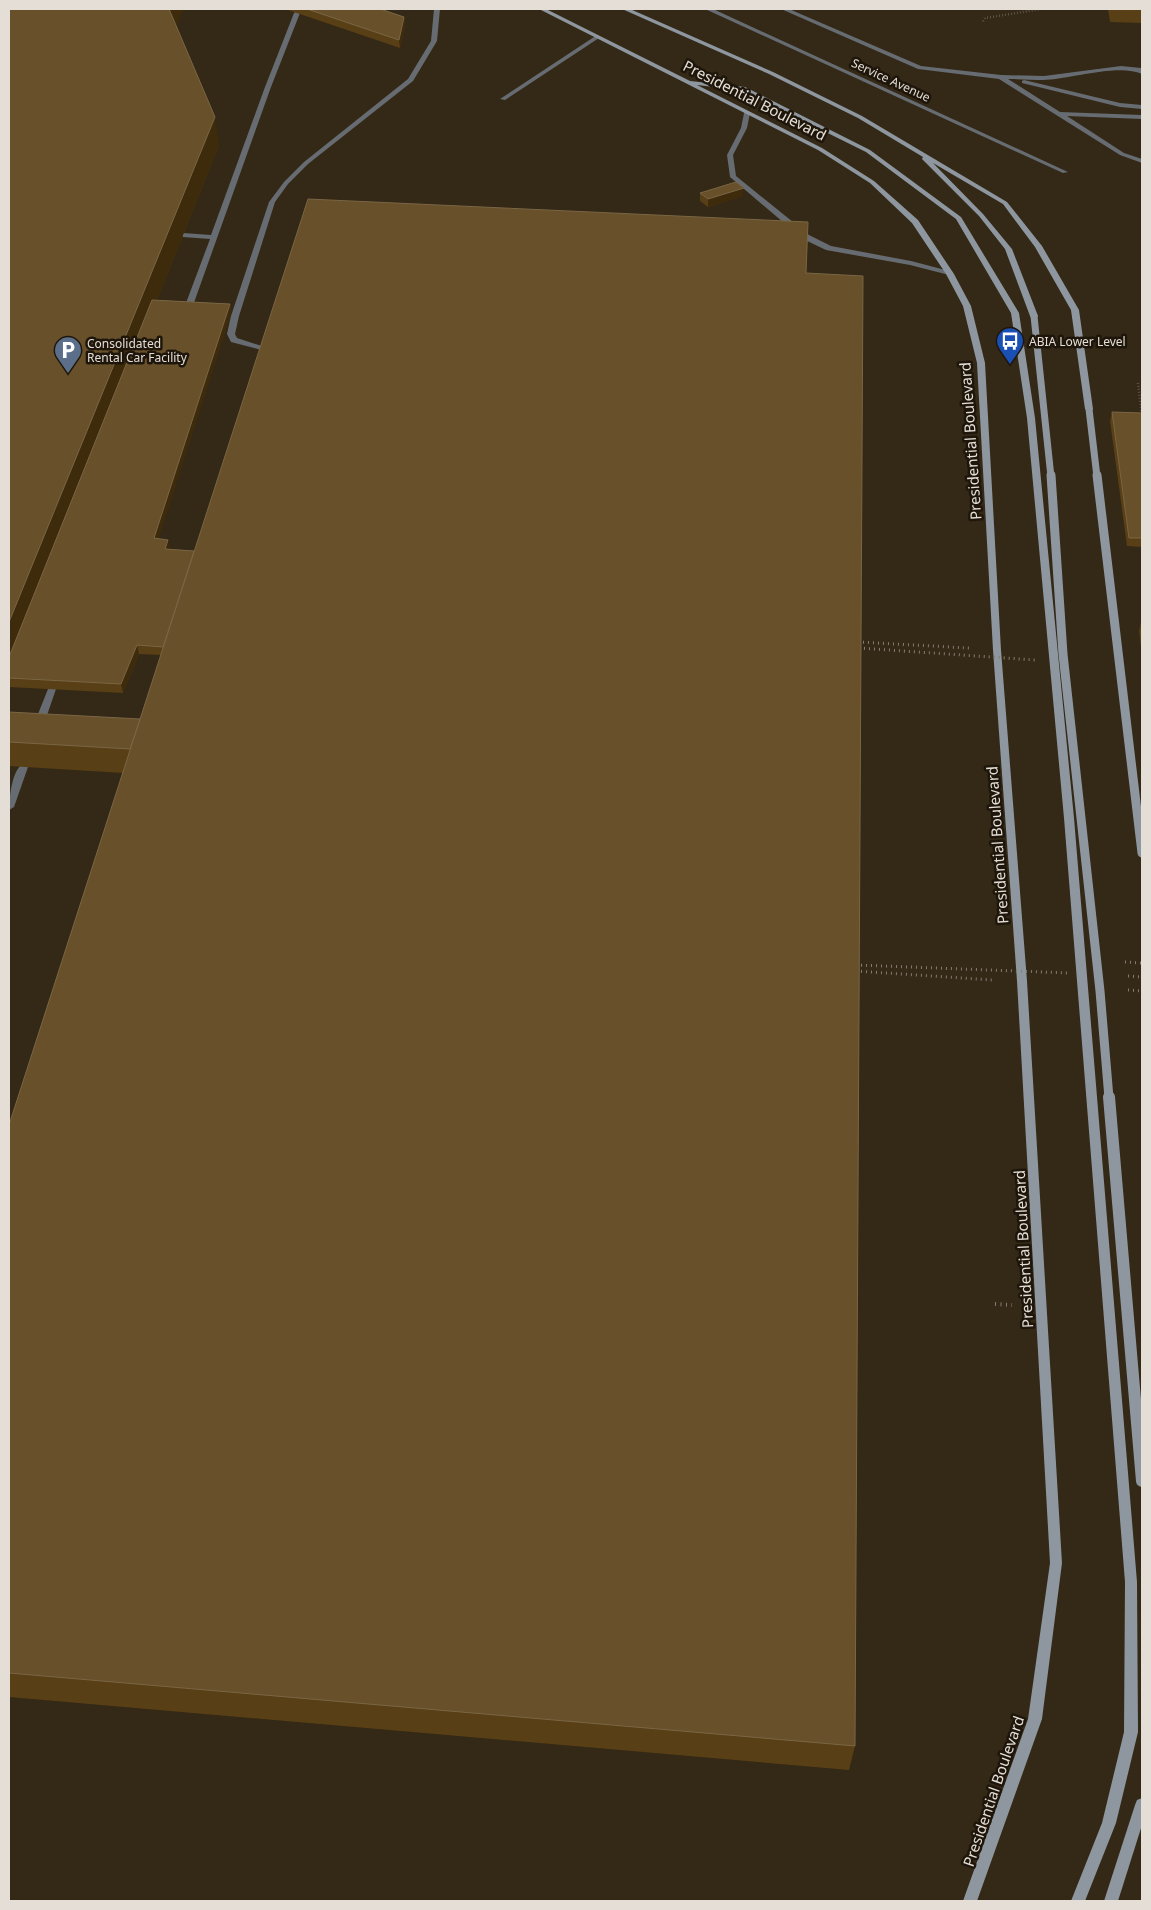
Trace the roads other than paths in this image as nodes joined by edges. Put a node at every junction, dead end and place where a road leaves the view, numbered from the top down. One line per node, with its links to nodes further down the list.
1 (437, 9): 24 (lane)
2 (542, 9): 8 (main road, Presidential Boulevard)
3 (625, 9): 17 (main road, Presidential Boulevard)
4 (708, 9): 19 (lane, Service Avenue)
5 (784, 9): 6 (lane)
6 (796, 11): 10 (lane)
7 (297, 13): 21 (lane)
8 (597, 37): 11 (main road, Presidential Boulevard); 12 (lane)
9 (1142, 72): 10 (lane)
10 (1001, 77): 13 (lane); 15 (lane)
11 (686, 82): 14 (main road, Presidential Boulevard); 33 (main road)
12 (503, 99)
13 (1142, 107)
14 (747, 113): 22 (main road, Presidential Boulevard); 22 (lane)
15 (1060, 114): 16 (lane); 18 (lane)
16 (1142, 117)
17 (916, 149): 29 (main road, Presidential Boulevard, bridge); 30 (main road, bridge)
18 (1142, 161)
19 (1064, 172)
20 (183, 235): 21 (lane)
21 (214, 237): 23 (lane)
22 (950, 274): 32 (main road, Presidential Boulevard)
23 (187, 311)
24 (283, 357)
25 (52, 689): 26 (lane)
26 (37, 731)
27 (23, 767): 28 (lane)
28 (9, 807)
29 (1142, 853)
30 (1142, 1481)
31 (1142, 1805): 34 (main road)
32 (970, 1901)
33 (1078, 1901)
34 (1111, 1901)

